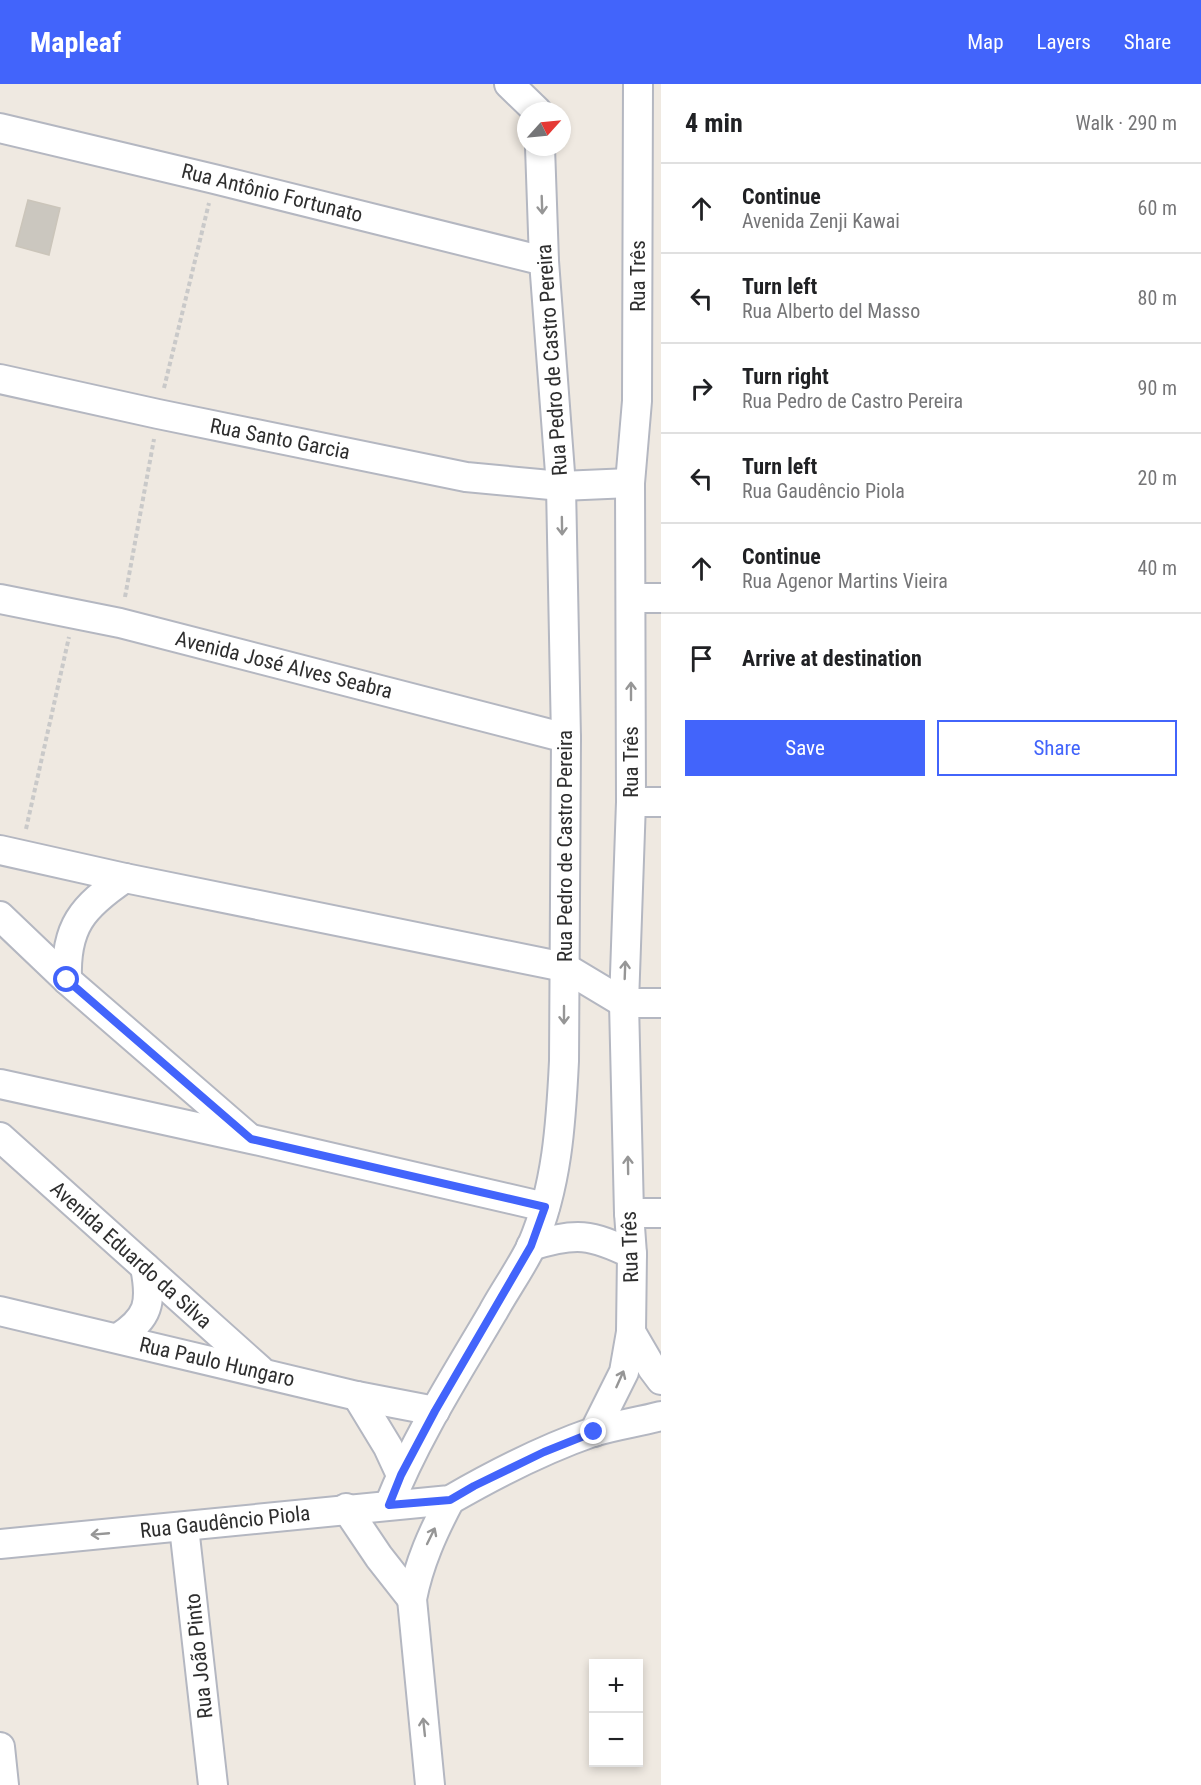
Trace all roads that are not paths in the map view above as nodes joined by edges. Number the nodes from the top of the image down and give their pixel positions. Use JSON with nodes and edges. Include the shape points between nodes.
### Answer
{"nodes":[{"id":1,"x":509,"y":84,"type":"edge"},
{"id":2,"x":538,"y":84,"type":"edge"},
{"id":3,"x":638,"y":84,"type":"edge"},
{"id":4,"x":528,"y":102,"type":"edge"},
{"id":5,"x":538,"y":102,"type":"edge"},
{"id":6,"x":0,"y":128,"type":"edge"},
{"id":7,"x":540,"y":156,"type":"edge"},
{"id":8,"x":650,"y":190,"type":"edge"},
{"id":9,"x":544,"y":261,"type":"junction"},
{"id":10,"x":0,"y":379,"type":"edge"},
{"id":11,"x":649,"y":401,"type":"edge"},
{"id":12,"x":630,"y":483,"type":"junction"},
{"id":13,"x":561,"y":486,"type":"junction"},
{"id":14,"x":631,"y":598,"type":"junction"},
{"id":15,"x":661,"y":598,"type":"edge"},
{"id":16,"x":0,"y":599,"type":"edge"},
{"id":17,"x":566,"y":738,"type":"junction"},
{"id":18,"x":631,"y":802,"type":"junction"},
{"id":19,"x":661,"y":802,"type":"edge"},
{"id":20,"x":10,"y":852,"type":"edge"},
{"id":21,"x":125,"y":878,"type":"junction"},
{"id":22,"x":0,"y":916,"type":"edge"},
{"id":23,"x":564,"y":967,"type":"junction"},
{"id":24,"x":67,"y":980,"type":"junction"},
{"id":25,"x":624,"y":1003,"type":"junction"},
{"id":26,"x":661,"y":1003,"type":"edge"},
{"id":27,"x":0,"y":1084,"type":"edge"},
{"id":28,"x":0,"y":1137,"type":"edge"},
{"id":29,"x":251,"y":1139,"type":"junction"},
{"id":30,"x":545,"y":1207,"type":"junction"},
{"id":31,"x":629,"y":1213,"type":"junction"},
{"id":32,"x":661,"y":1213,"type":"edge"},
{"id":33,"x":531,"y":1246,"type":"junction"},
{"id":34,"x":632,"y":1254,"type":"junction"},
{"id":35,"x":145,"y":1267,"type":"junction"},
{"id":36,"x":0,"y":1311,"type":"edge"},
{"id":37,"x":631,"y":1332,"type":"junction"},
{"id":38,"x":118,"y":1338,"type":"junction"},
{"id":39,"x":262,"y":1372,"type":"junction"},
{"id":40,"x":661,"y":1380,"type":"edge"},
{"id":41,"x":357,"y":1396,"type":"junction"},
{"id":42,"x":435,"y":1411,"type":"junction"},
{"id":43,"x":661,"y":1416,"type":"edge"},
{"id":44,"x":594,"y":1432,"type":"junction"},
{"id":45,"x":401,"y":1475,"type":"junction"},
{"id":46,"x":450,"y":1500,"type":"junction"},
{"id":47,"x":389,"y":1505,"type":"junction"},
{"id":48,"x":346,"y":1508,"type":"junction"},
{"id":49,"x":184,"y":1527,"type":"junction"},
{"id":50,"x":0,"y":1544,"type":"edge"},
{"id":51,"x":412,"y":1599,"type":"junction"},
{"id":52,"x":0,"y":1747,"type":"edge"},
{"id":53,"x":4,"y":1785,"type":"edge"},
{"id":54,"x":213,"y":1785,"type":"edge"},
{"id":55,"x":430,"y":1785,"type":"edge"}],
"edges":[{"from":1,"to":4,"type":"street"},
{"from":2,"to":5,"type":"street"},
{"from":3,"to":8,"type":"street","name":"Rua Três"},
{"from":6,"to":9,"type":"street","name":"Rua Antônio Fortunato"},
{"from":7,"to":9,"type":"street","name":"Rua Pedro de Castro Pereira","one_way":true},
{"from":8,"to":11,"type":"street","name":"Rua Três"},
{"from":9,"to":13,"type":"street","name":"Rua Pedro de Castro Pereira"},
{"from":10,"to":13,"type":"street","name":"Rua Santo Garcia","via":[[466,477]]},
{"from":11,"to":12,"type":"street","name":"Rua Três"},
{"from":12,"to":13,"type":"street","name":"Rua Santo Garcia"},
{"from":12,"to":14,"type":"street","name":"Rua Três"},
{"from":13,"to":17,"type":"street","name":"Rua Pedro de Castro Pereira","one_way":true},
{"from":14,"to":15,"type":"street"},
{"from":18,"to":14,"type":"street","name":"Rua Três","one_way":true},
{"from":16,"to":17,"type":"street","name":"Avenida José Alves Seabra","via":[[132,626]]},
{"from":17,"to":23,"type":"street","name":"Rua Pedro de Castro Pereira"},
{"from":18,"to":19,"type":"street"},
{"from":25,"to":18,"type":"street","name":"Rua Três","one_way":true},
{"from":20,"to":21,"type":"street"},
{"from":21,"to":23,"type":"street"},
{"from":21,"to":24,"type":"street","via":[[85,909],[66,956]]},
{"from":22,"to":24,"type":"street"},
{"from":23,"to":25,"type":"street"},
{"from":23,"to":30,"type":"street","name":"Rua Pedro de Castro Pereira","one_way":true,"via":[[562,1109]]},
{"from":24,"to":29,"type":"street"},
{"from":25,"to":26,"type":"street"},
{"from":31,"to":25,"type":"street","name":"Rua Três","one_way":true},
{"from":27,"to":29,"type":"street"},
{"from":28,"to":35,"type":"street","name":"Avenida Eduardo da Silva"},
{"from":29,"to":30,"type":"street"},
{"from":30,"to":33,"type":"street","name":"Rua Pedro de Castro Pereira"},
{"from":31,"to":32,"type":"street"},
{"from":31,"to":34,"type":"street","name":"Rua Três"},
{"from":33,"to":34,"type":"street","via":[[573,1236],[590,1237]]},
{"from":33,"to":42,"type":"street","name":"Rua Pedro de Castro Pereira"},
{"from":34,"to":37,"type":"street","name":"Rua Três"},
{"from":35,"to":38,"type":"street","via":[[149,1287],[146,1312]]},
{"from":35,"to":39,"type":"street","name":"Avenida Eduardo da Silva"},
{"from":36,"to":38,"type":"street","name":"Rua Paulo Hungaro"},
{"from":37,"to":40,"type":"street"},
{"from":44,"to":37,"type":"street","name":"Rua Três","one_way":true,"via":[[624,1372]]},
{"from":38,"to":39,"type":"street","name":"Rua Paulo Hungaro"},
{"from":39,"to":41,"type":"street","name":"Rua Paulo Hungaro"},
{"from":41,"to":42,"type":"street","name":"Rua Paulo Hungaro"},
{"from":41,"to":45,"type":"street"},
{"from":42,"to":45,"type":"street","name":"Rua Pedro de Castro Pereira"},
{"from":43,"to":44,"type":"street"},
{"from":44,"to":46,"type":"street","via":[[544,1452]]},
{"from":45,"to":47,"type":"street","name":"Rua Pedro de Castro Pereira"},
{"from":46,"to":47,"type":"street","name":"Rua Gaudêncio Piola"},
{"from":51,"to":46,"type":"street","one_way":true,"via":[[426,1547]]},
{"from":47,"to":48,"type":"street","name":"Rua Gaudêncio Piola"},
{"from":48,"to":49,"type":"street","name":"Rua Gaudêncio Piola"},
{"from":48,"to":51,"type":"street"},
{"from":49,"to":50,"type":"street","name":"Rua Gaudêncio Piola","one_way":true},
{"from":49,"to":54,"type":"street","name":"Rua João Pinto"},
{"from":55,"to":51,"type":"street","one_way":true},
{"from":52,"to":53,"type":"street"}]}
